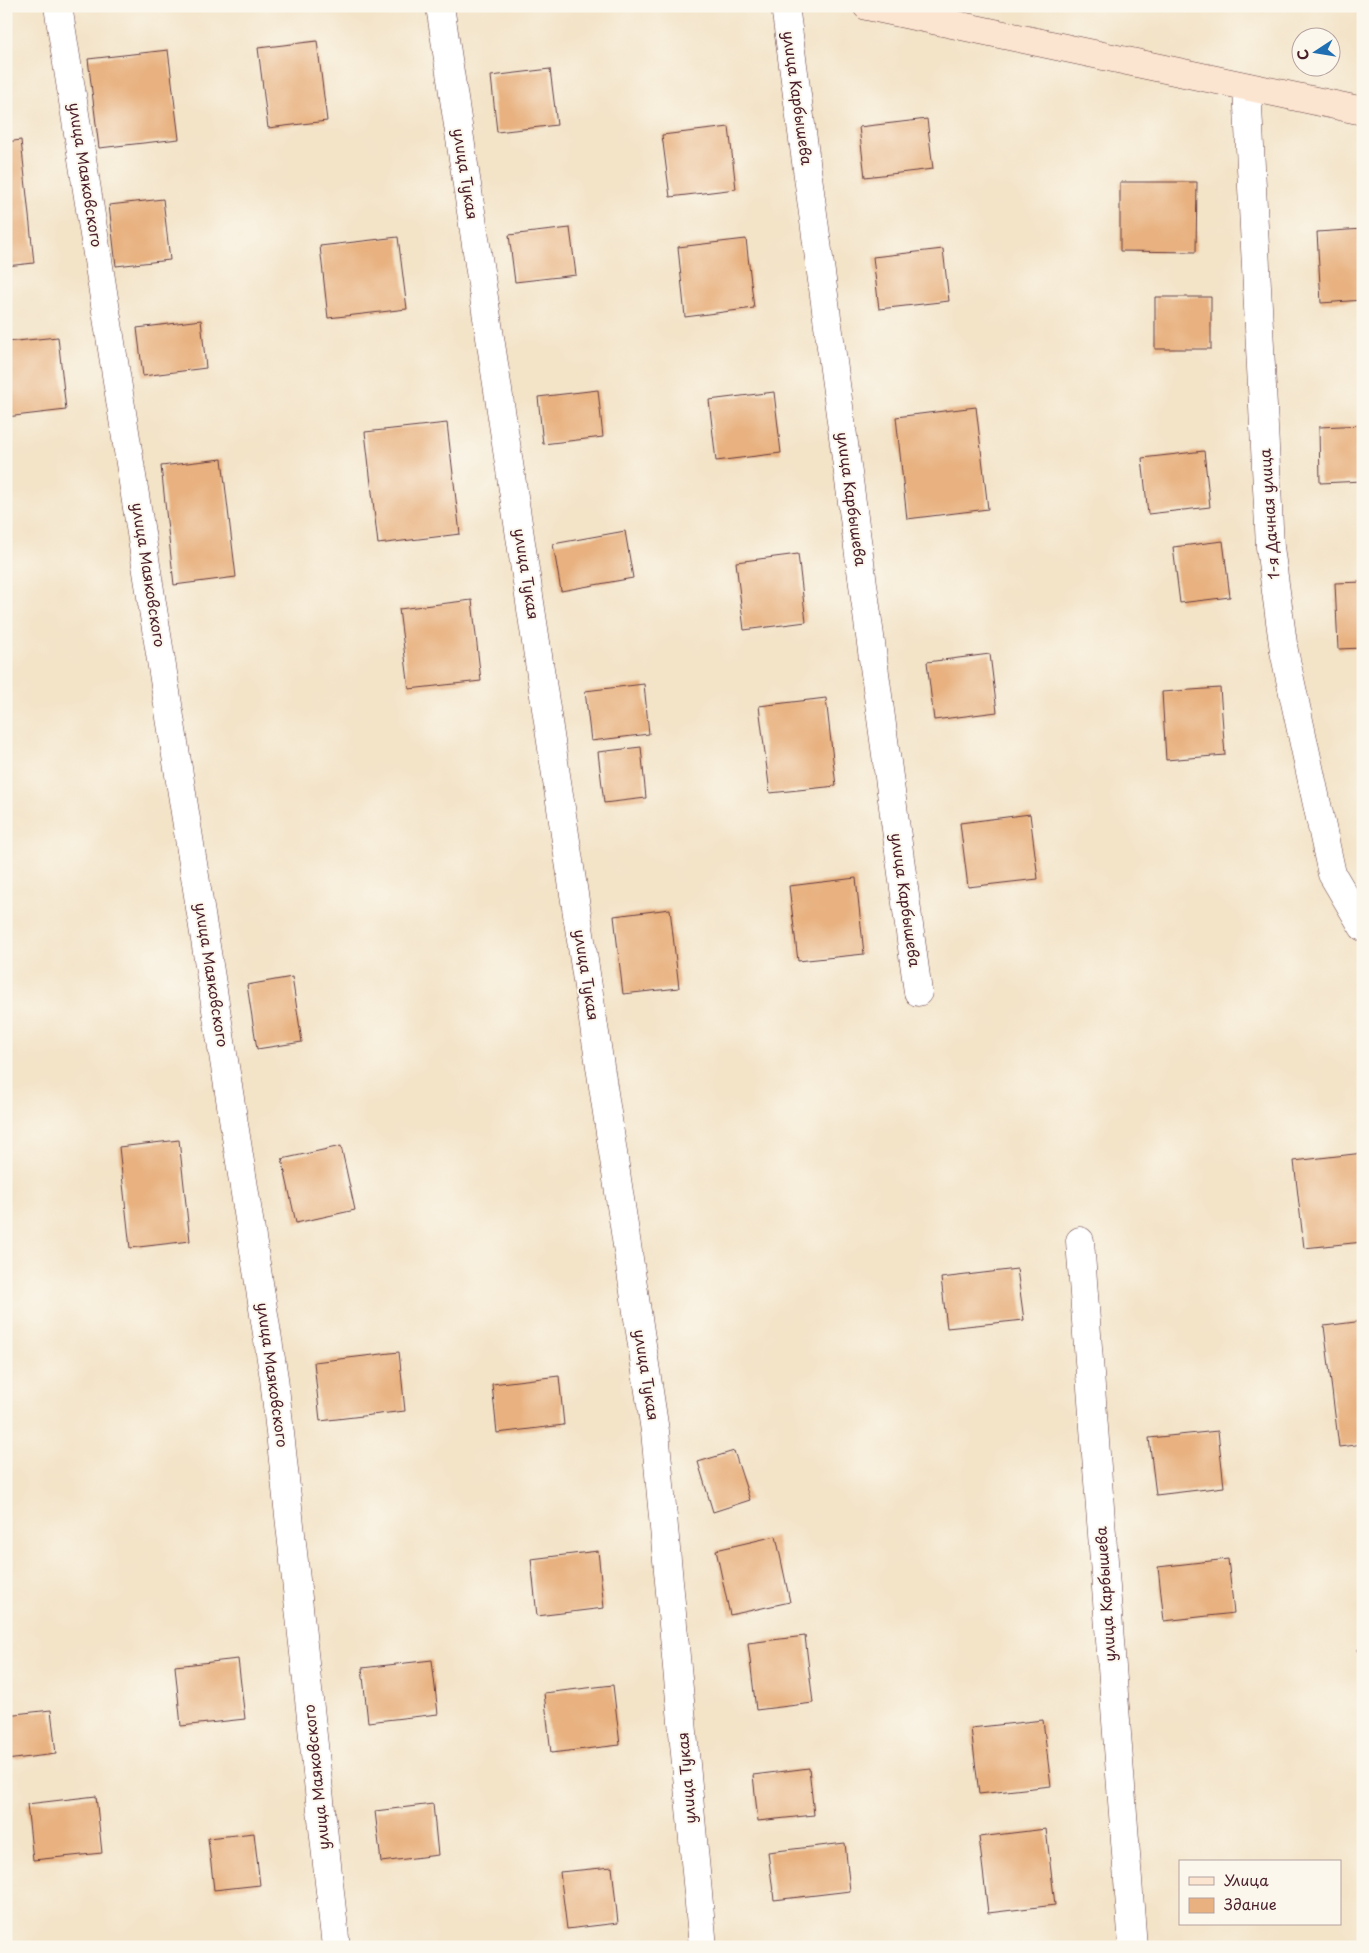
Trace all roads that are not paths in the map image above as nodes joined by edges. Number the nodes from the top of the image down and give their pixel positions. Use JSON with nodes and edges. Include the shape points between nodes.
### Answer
{"nodes":[{"id":1,"x":58,"y":6,"type":"edge"},
{"id":2,"x":440,"y":6,"type":"edge"},
{"id":3,"x":785,"y":6,"type":"edge"},
{"id":4,"x":867,"y":6,"type":"edge"},
{"id":5,"x":1247,"y":87,"type":"junction"},
{"id":6,"x":1363,"y":111,"type":"edge"},
{"id":7,"x":1363,"y":927,"type":"edge"},
{"id":8,"x":918,"y":992,"type":"dead end"},
{"id":9,"x":1080,"y":1241,"type":"dead end"},
{"id":10,"x":336,"y":1947,"type":"edge"},
{"id":11,"x":703,"y":1947,"type":"edge"},
{"id":12,"x":1133,"y":1947,"type":"edge"}],
"edges":[{"from":1,"to":10,"type":"street","name":"улица Маяковского","via":[[274,1378]]},
{"from":2,"to":11,"type":"street","name":"улица Тукая","via":[[655,1431]]},
{"from":3,"to":8,"type":"street","name":"улица Карбышева"},
{"from":4,"to":5,"type":"street"},
{"from":5,"to":6,"type":"street"},
{"from":5,"to":7,"type":"street","name":"1-я Дачная улица","via":[[1270,547],[1278,609],[1296,714],[1332,874]]},
{"from":9,"to":12,"type":"street","name":"улица Карбышева"}]}
